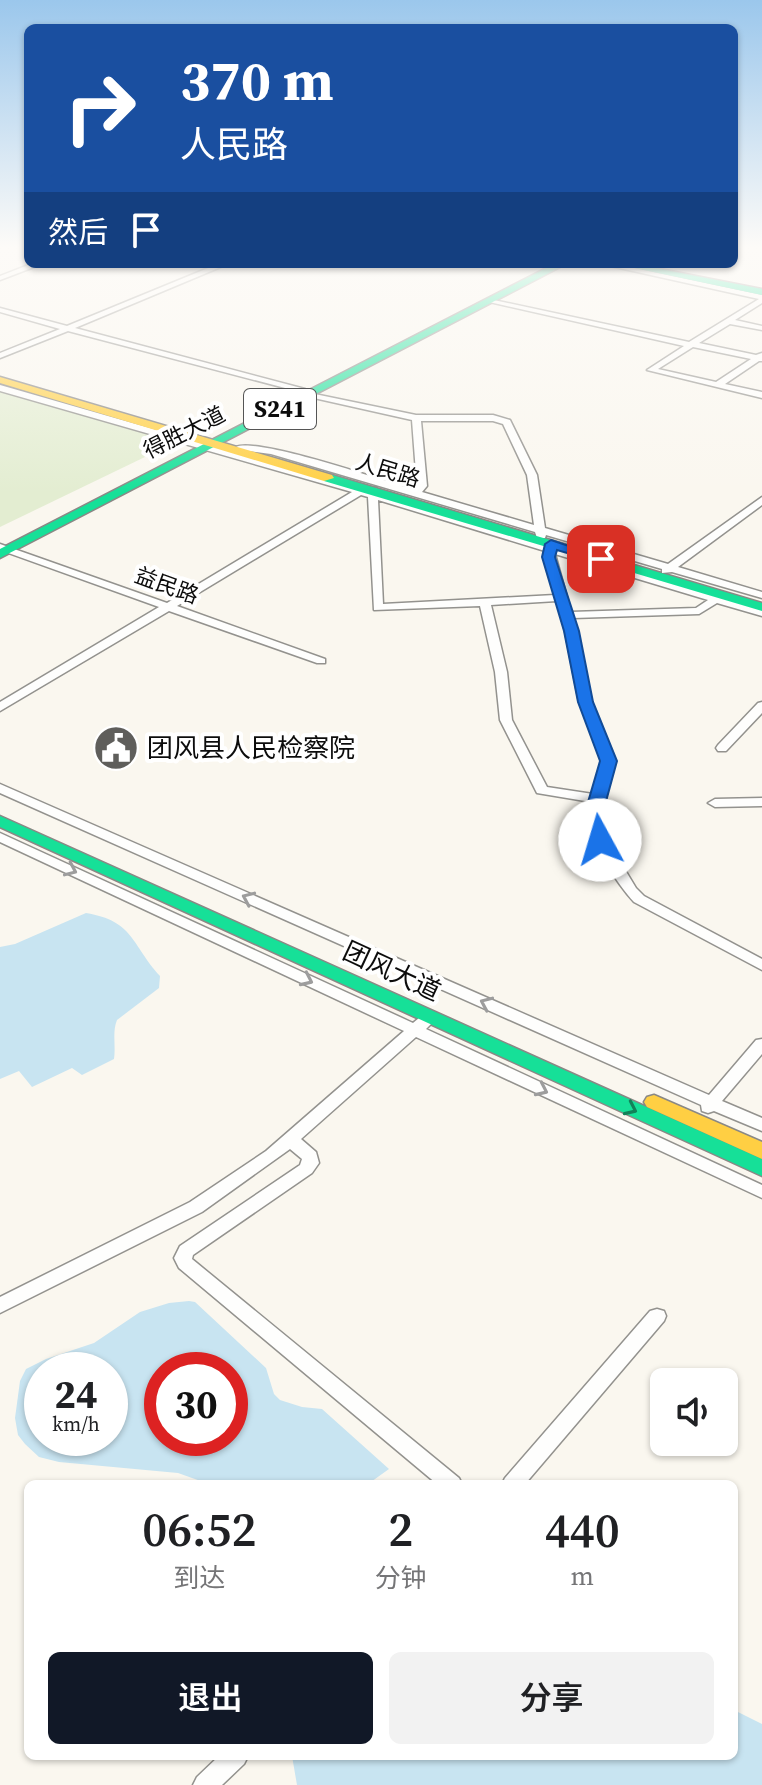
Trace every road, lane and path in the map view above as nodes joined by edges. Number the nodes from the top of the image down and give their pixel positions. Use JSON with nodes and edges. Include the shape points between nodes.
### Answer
{"nodes":[{"id":1,"x":68,"y":328,"type":"edge"},
{"id":2,"x":69,"y":328,"type":"edge"},
{"id":3,"x":429,"y":328,"type":"edge"},
{"id":4,"x":434,"y":328,"type":"edge"},
{"id":5,"x":617,"y":328,"type":"edge"},
{"id":6,"x":717,"y":328,"type":"edge"},
{"id":7,"x":691,"y":344,"type":"junction"},
{"id":8,"x":0,"y":356,"type":"edge"},
{"id":9,"x":761,"y":357,"type":"edge"},
{"id":10,"x":0,"y":378,"type":"edge"},
{"id":11,"x":718,"y":385,"type":"junction"},
{"id":12,"x":0,"y":388,"type":"edge"},
{"id":13,"x":305,"y":393,"type":"junction"},
{"id":14,"x":762,"y":395,"type":"edge"},
{"id":15,"x":416,"y":418,"type":"junction"},
{"id":16,"x":208,"y":443,"type":"junction"},
{"id":17,"x":241,"y":447,"type":"junction"},
{"id":18,"x":368,"y":491,"type":"junction"},
{"id":19,"x":416,"y":494,"type":"junction"},
{"id":20,"x":762,"y":500,"type":"edge"},
{"id":21,"x":546,"y":540,"type":"junction"},
{"id":22,"x":2,"y":549,"type":"edge"},
{"id":23,"x":666,"y":570,"type":"junction"},
{"id":24,"x":762,"y":595,"type":"edge"},
{"id":25,"x":561,"y":598,"type":"junction"},
{"id":26,"x":716,"y":599,"type":"junction"},
{"id":27,"x":485,"y":603,"type":"junction"},
{"id":28,"x":168,"y":607,"type":"junction"},
{"id":29,"x":762,"y":607,"type":"edge"},
{"id":30,"x":567,"y":615,"type":"junction"},
{"id":31,"x":321,"y":661,"type":"dead end"},
{"id":32,"x":762,"y":706,"type":"edge"},
{"id":33,"x":0,"y":707,"type":"edge"},
{"id":34,"x":722,"y":748,"type":"dead end"},
{"id":35,"x":0,"y":788,"type":"edge"},
{"id":36,"x":597,"y":799,"type":"junction"},
{"id":37,"x":762,"y":802,"type":"edge"},
{"id":38,"x":715,"y":803,"type":"dead end"},
{"id":39,"x":0,"y":807,"type":"edge"},
{"id":40,"x":0,"y":821,"type":"edge"},
{"id":41,"x":0,"y":837,"type":"edge"},
{"id":42,"x":762,"y":965,"type":"edge"},
{"id":43,"x":430,"y":1017,"type":"junction"},
{"id":44,"x":415,"y":1030,"type":"junction"},
{"id":45,"x":762,"y":1044,"type":"edge"},
{"id":46,"x":711,"y":1103,"type":"junction"},
{"id":47,"x":696,"y":1121,"type":"junction"},
{"id":48,"x":762,"y":1125,"type":"edge"},
{"id":49,"x":290,"y":1139,"type":"junction"},
{"id":50,"x":762,"y":1151,"type":"edge"},
{"id":51,"x":762,"y":1168,"type":"edge"},
{"id":52,"x":762,"y":1192,"type":"edge"},
{"id":53,"x":0,"y":1306,"type":"edge"},
{"id":54,"x":657,"y":1316,"type":"dead end"},
{"id":55,"x":447,"y":1480,"type":"edge"},
{"id":56,"x":515,"y":1480,"type":"edge"},
{"id":57,"x":232,"y":1760,"type":"edge"},
{"id":58,"x":205,"y":1785,"type":"edge"}],
"edges":[{"from":1,"to":8,"type":"street"},
{"from":2,"to":13,"type":"street"},
{"from":3,"to":13,"type":"main road","name":"得胜大道","number":"S241"},
{"from":4,"to":13,"type":"main road","name":"得胜大道","number":"S241"},
{"from":5,"to":7,"type":"street"},
{"from":6,"to":7,"type":"street"},
{"from":7,"to":9,"type":"street"},
{"from":7,"to":11,"type":"street","via":[[651,370]]},
{"from":9,"to":11,"type":"street"},
{"from":10,"to":16,"type":"main road","name":"人民路"},
{"from":11,"to":14,"type":"street"},
{"from":12,"to":16,"type":"street"},
{"from":13,"to":15,"type":"street"},
{"from":13,"to":16,"type":"main road","name":"得胜大道","number":"S241"},
{"from":15,"to":19,"type":"street","via":[[422,486]]},
{"from":15,"to":21,"type":"street","via":[[507,422],[532,475]]},
{"from":16,"to":17,"type":"main road","name":"人民路"},
{"from":16,"to":18,"type":"main road","name":"人民路"},
{"from":16,"to":22,"type":"main road","name":"得胜大道","number":"S241"},
{"from":17,"to":19,"type":"street","via":[[272,451]]},
{"from":17,"to":21,"type":"main road","name":"人民路"},
{"from":18,"to":21,"type":"main road","name":"人民路"},
{"from":18,"to":27,"type":"street","via":[[378,608]]},
{"from":18,"to":28,"type":"street"},
{"from":19,"to":21,"type":"street"},
{"from":20,"to":23,"type":"street"},
{"from":21,"to":23,"type":"main road","name":"人民路"},
{"from":21,"to":25,"type":"street"},
{"from":21,"to":26,"type":"street"},
{"from":21,"to":29,"type":"main road","name":"人民路"},
{"from":22,"to":28,"type":"street","name":"益民路"},
{"from":23,"to":24,"type":"street"},
{"from":23,"to":29,"type":"main road","name":"人民路"},
{"from":25,"to":27,"type":"street"},
{"from":25,"to":30,"type":"street"},
{"from":26,"to":29,"type":"street"},
{"from":26,"to":30,"type":"street","via":[[699,611]]},
{"from":27,"to":36,"type":"street","via":[[506,720],[542,790]]},
{"from":28,"to":31,"type":"street","name":"益民路"},
{"from":28,"to":33,"type":"street"},
{"from":30,"to":36,"type":"street","via":[[585,702],[609,761]]},
{"from":32,"to":34,"type":"street"},
{"from":46,"to":35,"type":"street","one_way":true},
{"from":36,"to":42,"type":"street","via":[[593,816],[600,840],[630,890]]},
{"from":37,"to":38,"type":"street"},
{"from":39,"to":47,"type":"main road","name":"团风大道"},
{"from":40,"to":43,"type":"main road","name":"团风大道"},
{"from":41,"to":44,"type":"street","one_way":true},
{"from":43,"to":44,"type":"street"},
{"from":43,"to":51,"type":"main road","name":"团风大道","one_way":true},
{"from":44,"to":49,"type":"street"},
{"from":44,"to":52,"type":"street","one_way":true},
{"from":45,"to":46,"type":"street"},
{"from":46,"to":47,"type":"street"},
{"from":46,"to":48,"type":"street"},
{"from":47,"to":50,"type":"main road","name":"团风大道"},
{"from":49,"to":53,"type":"street","via":[[196,1207]]},
{"from":49,"to":55,"type":"street","via":[[310,1156],[306,1169],[186,1251],[185,1263]]},
{"from":54,"to":56,"type":"street"},
{"from":57,"to":58,"type":"street"}]}
